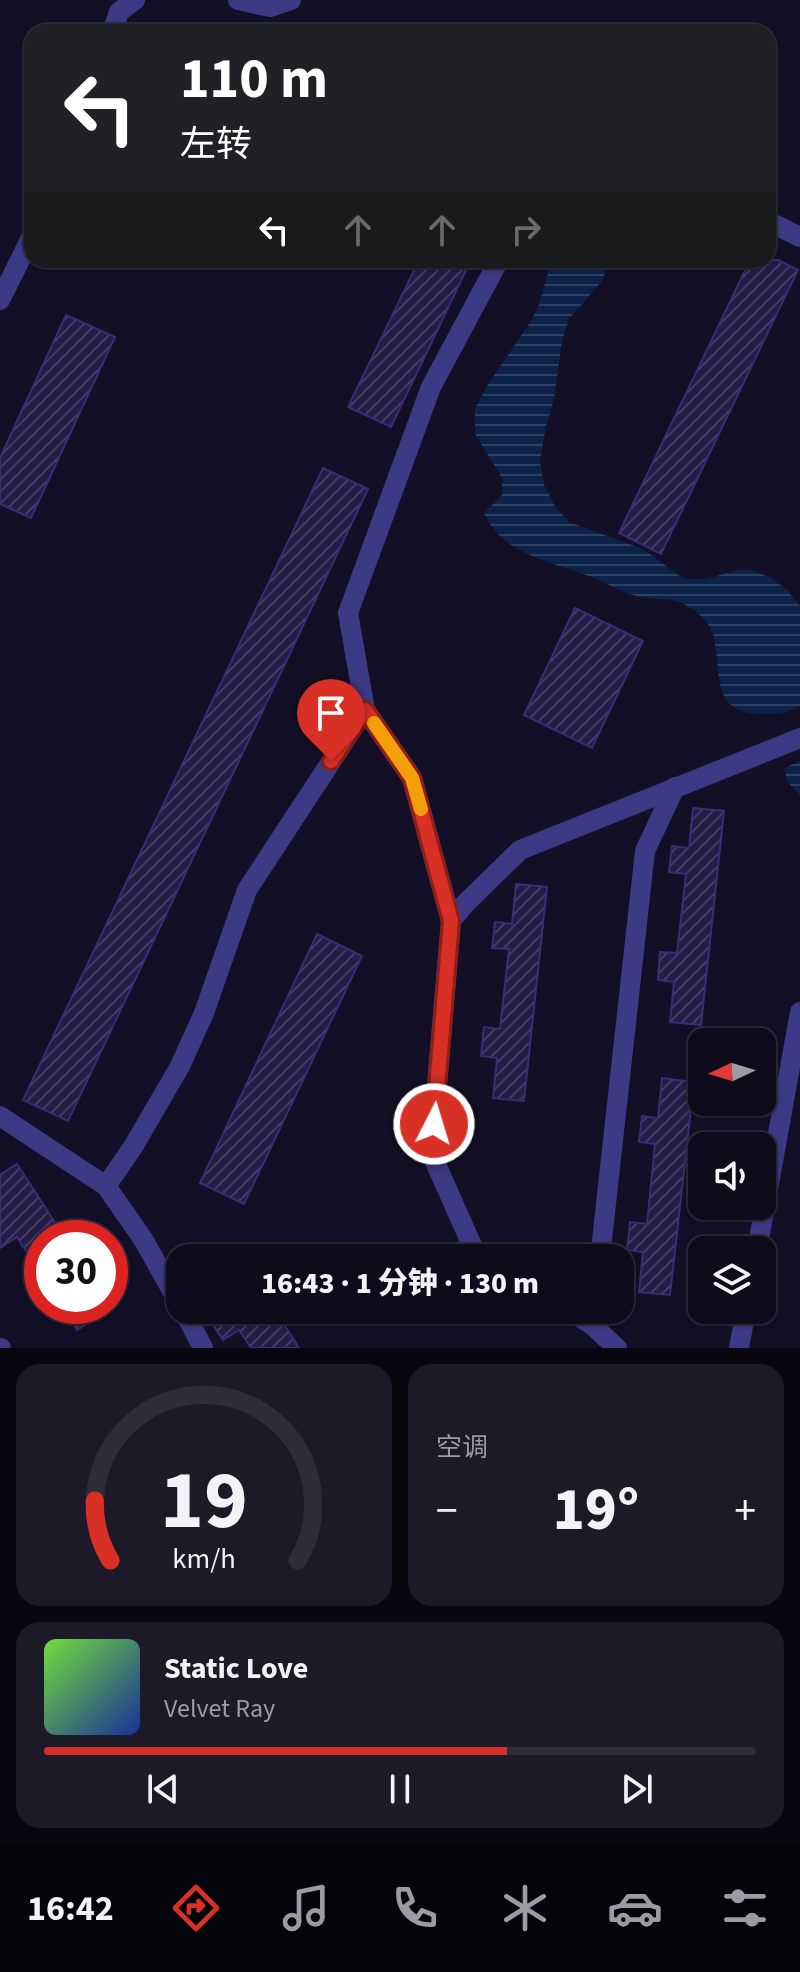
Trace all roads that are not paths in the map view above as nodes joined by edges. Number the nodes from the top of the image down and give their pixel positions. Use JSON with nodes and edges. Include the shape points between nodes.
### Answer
{"nodes":[{"id":1,"x":135,"y":0,"type":"edge"},
{"id":2,"x":238,"y":0,"type":"edge"},
{"id":3,"x":291,"y":0,"type":"edge"},
{"id":4,"x":115,"y":24,"type":"edge"},
{"id":5,"x":776,"y":225,"type":"edge"},
{"id":6,"x":800,"y":237,"type":"edge"},
{"id":7,"x":24,"y":252,"type":"edge"},
{"id":8,"x":495,"y":268,"type":"edge"},
{"id":9,"x":0,"y":300,"type":"edge"},
{"id":10,"x":365,"y":710,"type":"junction"},
{"id":11,"x":800,"y":738,"type":"edge"},
{"id":12,"x":675,"y":787,"type":"junction"},
{"id":13,"x":451,"y":921,"type":"junction"},
{"id":14,"x":800,"y":1012,"type":"edge"},
{"id":15,"x":0,"y":1116,"type":"edge"},
{"id":16,"x":106,"y":1186,"type":"junction"},
{"id":17,"x":760,"y":1236,"type":"edge"},
{"id":18,"x":471,"y":1244,"type":"edge"},
{"id":19,"x":602,"y":1244,"type":"edge"},
{"id":20,"x":166,"y":1281,"type":"edge"},
{"id":21,"x":190,"y":1324,"type":"edge"},
{"id":22,"x":598,"y":1324,"type":"edge"},
{"id":23,"x":743,"y":1324,"type":"edge"},
{"id":24,"x":203,"y":1348,"type":"edge"},
{"id":25,"x":617,"y":1348,"type":"edge"},
{"id":26,"x":739,"y":1348,"type":"edge"}],
"edges":[{"from":1,"to":4,"type":"street","via":[[119,12]]},
{"from":2,"to":3,"type":"street","via":[[270,7]]},
{"from":5,"to":6,"type":"street"},
{"from":7,"to":9,"type":"street"},
{"from":8,"to":10,"type":"street","via":[[431,387],[348,613]]},
{"from":10,"to":13,"type":"street","via":[[412,778]]},
{"from":10,"to":16,"type":"street","via":[[247,890],[180,1066]]},
{"from":11,"to":12,"type":"street"},
{"from":12,"to":13,"type":"street","via":[[520,850]]},
{"from":12,"to":19,"type":"street","via":[[645,851]]},
{"from":13,"to":18,"type":"street","via":[[431,1153]]},
{"from":14,"to":17,"type":"street"},
{"from":15,"to":16,"type":"street"},
{"from":16,"to":20,"type":"street"},
{"from":21,"to":24,"type":"street"},
{"from":22,"to":25,"type":"street"},
{"from":23,"to":26,"type":"street"}]}
